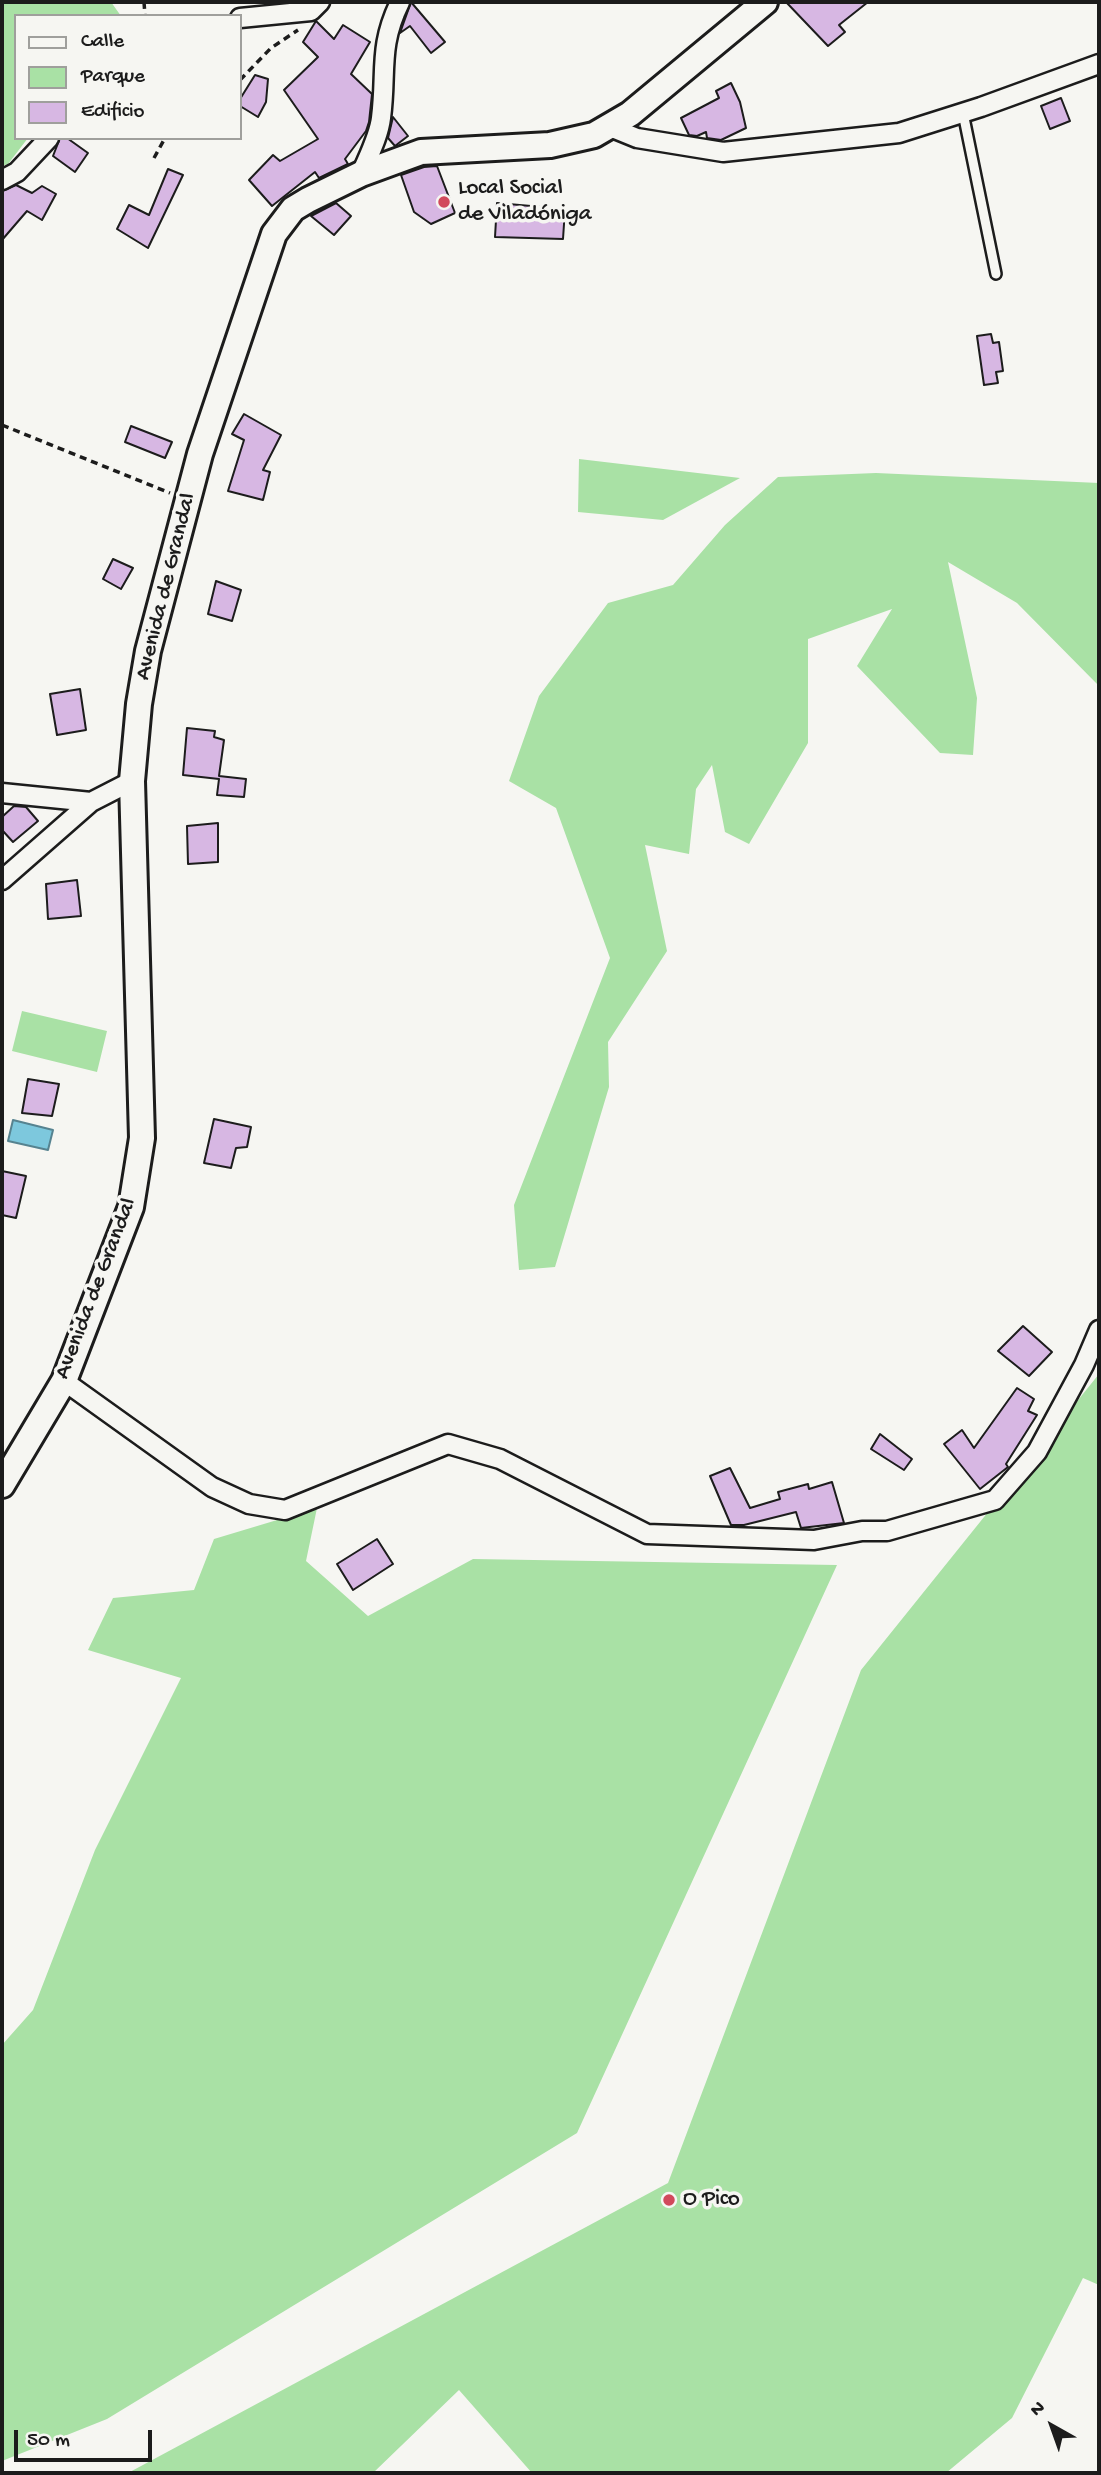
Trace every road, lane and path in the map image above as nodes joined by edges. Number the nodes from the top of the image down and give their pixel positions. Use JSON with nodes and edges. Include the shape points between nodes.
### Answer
{"nodes":[{"id":1,"x":400,"y":2,"type":"edge"},
{"id":2,"x":315,"y":6,"type":"edge"},
{"id":3,"x":752,"y":6,"type":"edge"},
{"id":4,"x":242,"y":18,"type":"edge"},
{"id":5,"x":1099,"y":64,"type":"edge"},
{"id":6,"x":242,"y":78,"type":"edge"},
{"id":7,"x":963,"y":113,"type":"junction"},
{"id":8,"x":610,"y":127,"type":"junction"},
{"id":9,"x":47,"y":140,"type":"edge"},
{"id":10,"x":164,"y":140,"type":"edge"},
{"id":11,"x":154,"y":158,"type":"dead end"},
{"id":12,"x":361,"y":174,"type":"junction"},
{"id":13,"x":2,"y":180,"type":"edge"},
{"id":14,"x":996,"y":274,"type":"dead end"},
{"id":15,"x":2,"y":425,"type":"edge"},
{"id":16,"x":188,"y":501,"type":"junction"},
{"id":17,"x":132,"y":781,"type":"junction"},
{"id":18,"x":2,"y":793,"type":"edge"},
{"id":19,"x":91,"y":802,"type":"junction"},
{"id":20,"x":2,"y":880,"type":"edge"},
{"id":21,"x":1099,"y":1330,"type":"edge"},
{"id":22,"x":64,"y":1381,"type":"junction"},
{"id":23,"x":2,"y":1485,"type":"edge"}],
"edges":[{"from":1,"to":12,"type":"street","via":[[387,29],[381,120]]},
{"from":2,"to":4,"type":"street"},
{"from":2,"to":6,"type":"path","via":[[299,30],[271,48]]},
{"from":3,"to":8,"type":"street","name":"Avenida de Grandal"},
{"from":5,"to":7,"type":"street"},
{"from":7,"to":8,"type":"street","via":[[899,133],[723,152],[637,138]]},
{"from":7,"to":14,"type":"lane"},
{"from":8,"to":12,"type":"street","name":"Avenida de Grandal","via":[[550,145],[421,152]]},
{"from":9,"to":13,"type":"street","via":[[17,172]]},
{"from":10,"to":11,"type":"path"},
{"from":12,"to":16,"type":"street","name":"Avenida de Grandal","via":[[293,209],[274,234]]},
{"from":15,"to":16,"type":"path"},
{"from":16,"to":17,"type":"street","name":"Avenida de Grandal","via":[[148,651]]},
{"from":17,"to":19,"type":"street"},
{"from":17,"to":22,"type":"street","name":"Avenida de Grandal","via":[[142,1126],[139,1160],[131,1207]]},
{"from":18,"to":19,"type":"street"},
{"from":19,"to":20,"type":"street"},
{"from":21,"to":22,"type":"street","via":[[1037,1452],[995,1500],[887,1531],[814,1540],[647,1534],[499,1459],[448,1444],[285,1510],[249,1504],[212,1487]]},
{"from":22,"to":23,"type":"street","name":"Avenida de Grandal"}]}
